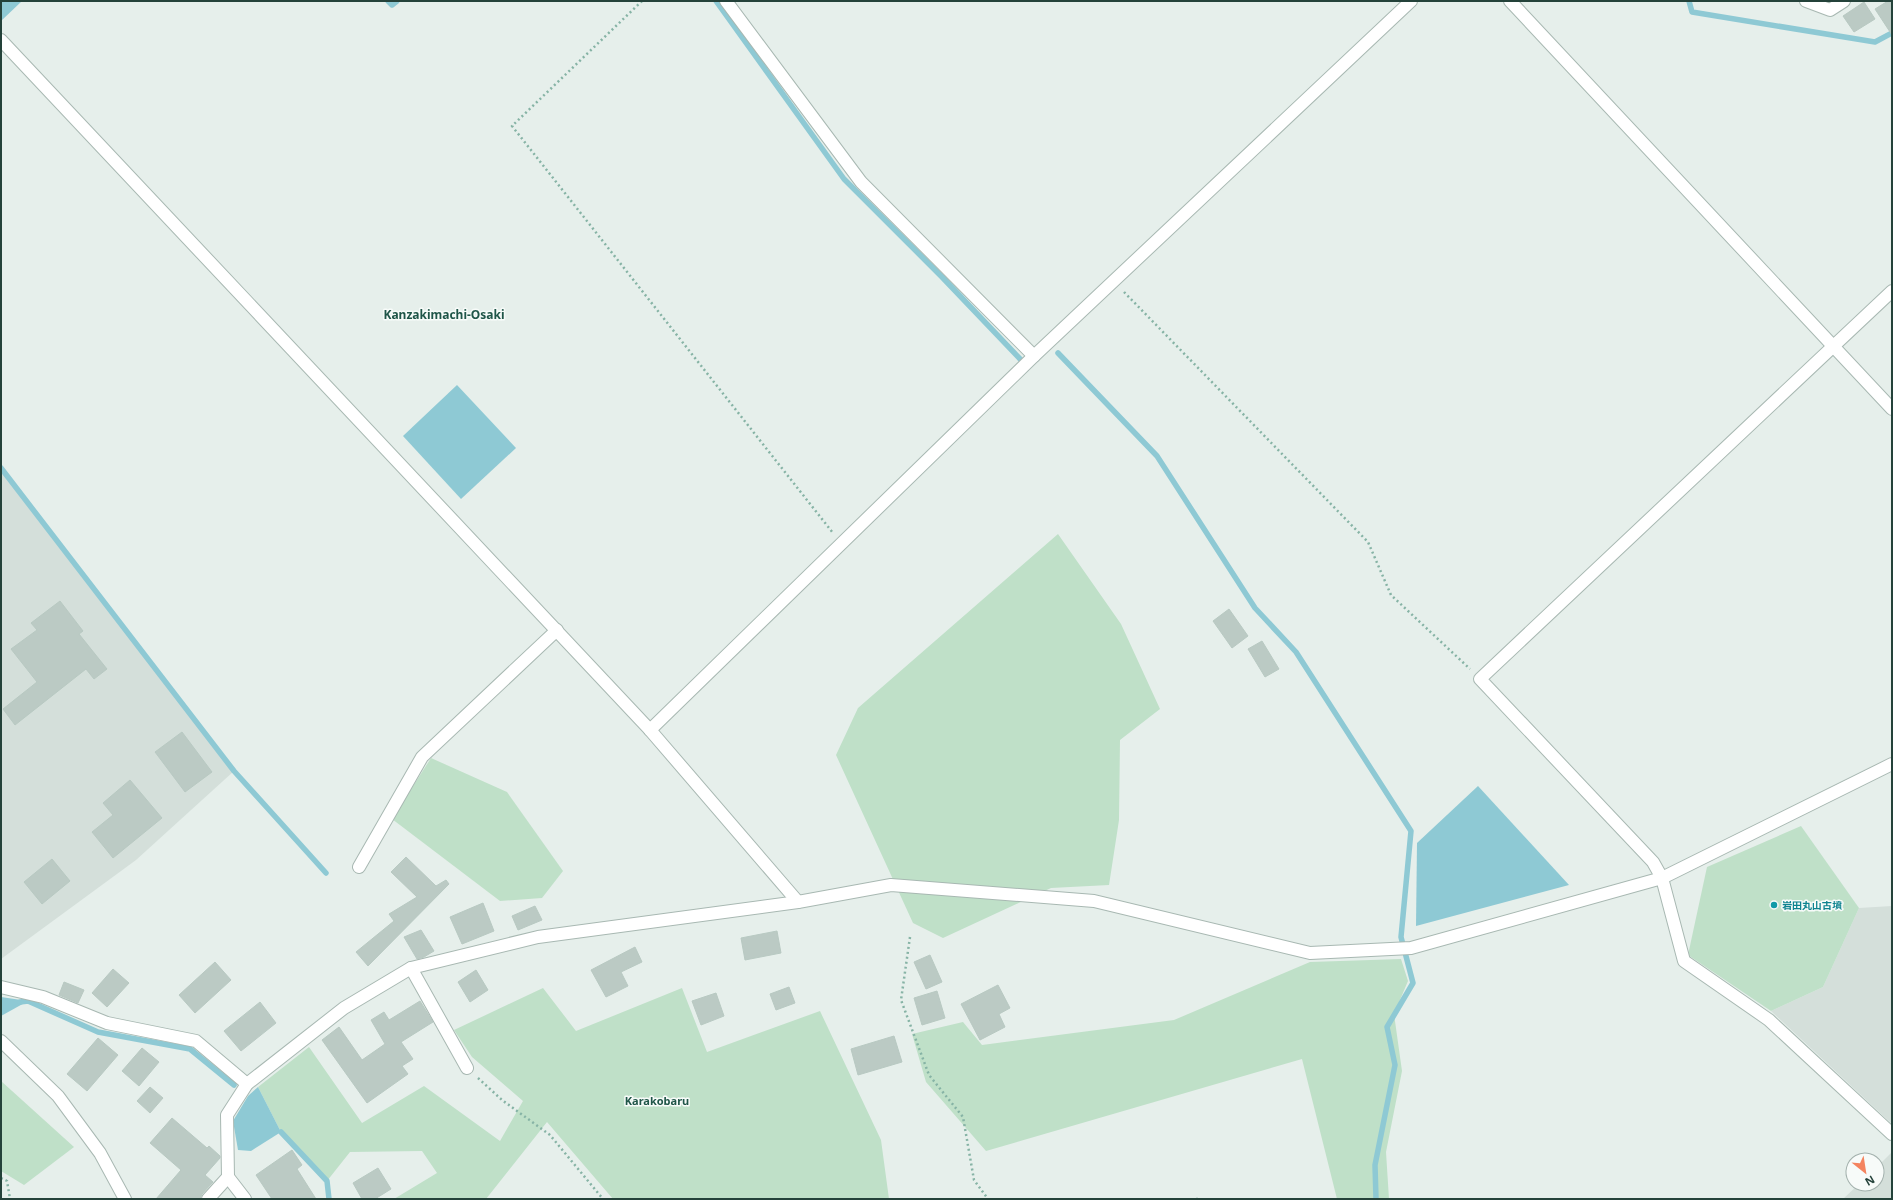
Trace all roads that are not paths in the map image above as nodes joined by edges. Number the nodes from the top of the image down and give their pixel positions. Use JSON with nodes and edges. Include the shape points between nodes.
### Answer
{"nodes":[{"id":1,"x":726,"y":1,"type":"edge"},
{"id":2,"x":1410,"y":1,"type":"edge"},
{"id":3,"x":1510,"y":1,"type":"edge"},
{"id":4,"x":1806,"y":1,"type":"edge"},
{"id":5,"x":1844,"y":1,"type":"edge"},
{"id":6,"x":1,"y":40,"type":"edge"},
{"id":7,"x":1892,"y":291,"type":"edge"},
{"id":8,"x":1834,"y":345,"type":"junction"},
{"id":9,"x":1034,"y":356,"type":"junction"},
{"id":10,"x":1892,"y":409,"type":"edge"},
{"id":11,"x":557,"y":630,"type":"junction"},
{"id":12,"x":650,"y":730,"type":"junction"},
{"id":13,"x":1892,"y":764,"type":"edge"},
{"id":14,"x":359,"y":866,"type":"dead end"},
{"id":15,"x":1662,"y":878,"type":"junction"},
{"id":16,"x":798,"y":902,"type":"junction"},
{"id":17,"x":411,"y":968,"type":"junction"},
{"id":18,"x":1,"y":987,"type":"edge"},
{"id":19,"x":1,"y":1041,"type":"edge"},
{"id":20,"x":467,"y":1068,"type":"road end"},
{"id":21,"x":247,"y":1084,"type":"junction"},
{"id":22,"x":1892,"y":1134,"type":"edge"},
{"id":23,"x":228,"y":1177,"type":"junction"},
{"id":24,"x":125,"y":1199,"type":"edge"},
{"id":25,"x":208,"y":1199,"type":"edge"},
{"id":26,"x":245,"y":1199,"type":"edge"}],
"edges":[{"from":1,"to":9,"type":"street","via":[[861,182]]},
{"from":2,"to":9,"type":"street"},
{"from":3,"to":8,"type":"street"},
{"from":4,"to":5,"type":"street","via":[[1830,10]]},
{"from":6,"to":11,"type":"street"},
{"from":7,"to":8,"type":"street"},
{"from":8,"to":10,"type":"street"},
{"from":8,"to":15,"type":"street","via":[[1480,679],[1653,862]]},
{"from":9,"to":12,"type":"street"},
{"from":11,"to":12,"type":"street"},
{"from":11,"to":14,"type":"street","via":[[422,757]]},
{"from":12,"to":16,"type":"street"},
{"from":13,"to":15,"type":"street"},
{"from":15,"to":16,"type":"street","via":[[1411,948],[1310,953],[1094,900],[891,885]]},
{"from":15,"to":22,"type":"street","via":[[1684,961],[1768,1020]]},
{"from":16,"to":17,"type":"street","via":[[538,937]]},
{"from":17,"to":20,"type":"street"},
{"from":17,"to":21,"type":"street","via":[[344,1008]]},
{"from":18,"to":21,"type":"street","via":[[43,997],[107,1023],[196,1041]]},
{"from":19,"to":24,"type":"street","via":[[58,1096],[100,1153]]},
{"from":21,"to":23,"type":"street","via":[[227,1115]]},
{"from":23,"to":25,"type":"street"},
{"from":23,"to":26,"type":"street"}]}
